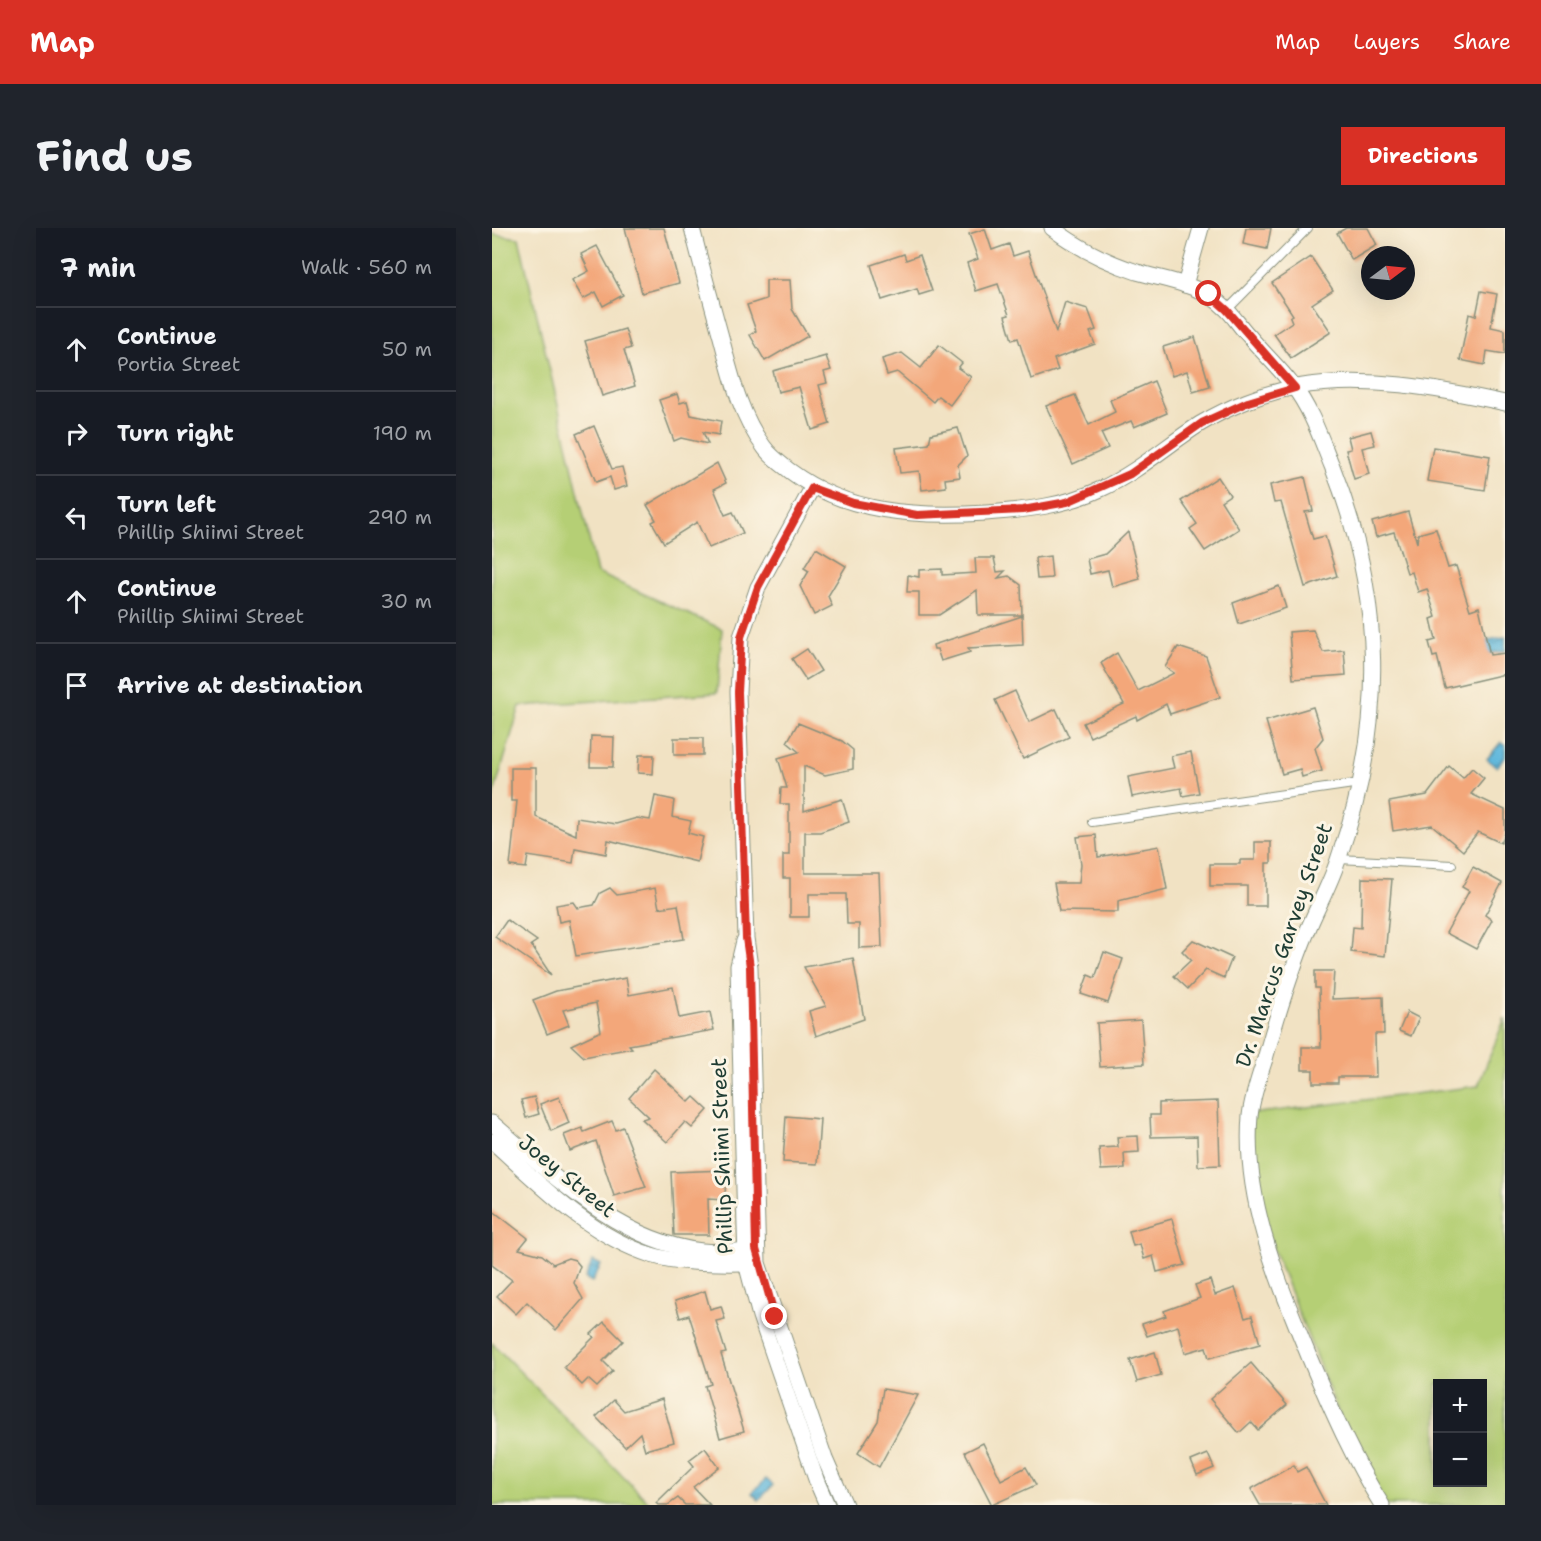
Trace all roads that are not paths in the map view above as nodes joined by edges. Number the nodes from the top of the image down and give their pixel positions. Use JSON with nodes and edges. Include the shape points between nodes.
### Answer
{"nodes":[{"id":1,"x":692,"y":228,"type":"edge"},
{"id":2,"x":1052,"y":228,"type":"edge"},
{"id":3,"x":1201,"y":228,"type":"edge"},
{"id":4,"x":1308,"y":228,"type":"edge"},
{"id":5,"x":1185,"y":285,"type":"junction"},
{"id":6,"x":1227,"y":310,"type":"junction"},
{"id":7,"x":1295,"y":388,"type":"junction"},
{"id":8,"x":1505,"y":404,"type":"edge"},
{"id":9,"x":812,"y":488,"type":"junction"},
{"id":10,"x":1362,"y":783,"type":"junction"},
{"id":11,"x":1092,"y":822,"type":"dead end"},
{"id":12,"x":1339,"y":859,"type":"junction"},
{"id":13,"x":1452,"y":865,"type":"dead end"},
{"id":14,"x":492,"y":1123,"type":"edge"},
{"id":15,"x":492,"y":1141,"type":"edge"},
{"id":16,"x":751,"y":1256,"type":"junction"},
{"id":17,"x":827,"y":1505,"type":"edge"},
{"id":18,"x":845,"y":1505,"type":"edge"},
{"id":19,"x":1383,"y":1505,"type":"edge"}],
"edges":[{"from":1,"to":9,"type":"street","via":[[735,390],[748,422],[764,448]]},
{"from":2,"to":5,"type":"street","name":"Dr. Marcus Garvey Street","via":[[1088,253]]},
{"from":3,"to":5,"type":"street"},
{"from":4,"to":6,"type":"lane"},
{"from":5,"to":6,"type":"street","name":"Dr. Marcus Garvey Street","via":[[1209,294]]},
{"from":6,"to":7,"type":"street","name":"Dr. Marcus Garvey Street"},
{"from":7,"to":8,"type":"street","via":[[1353,381],[1451,392]]},
{"from":7,"to":9,"type":"street","via":[[1248,402],[1202,423],[1130,474],[1067,502],[1023,510],[917,515],[853,503]]},
{"from":7,"to":10,"type":"street","name":"Dr. Marcus Garvey Street","via":[[1318,432],[1346,502],[1368,588],[1372,715]]},
{"from":9,"to":16,"type":"street","name":"Phillip Shiimi Street","via":[[758,587],[741,637],[738,692],[746,938],[738,966]]},
{"from":10,"to":11,"type":"lane"},
{"from":10,"to":12,"type":"street","name":"Dr. Marcus Garvey Street"},
{"from":12,"to":13,"type":"lane"},
{"from":12,"to":19,"type":"street","name":"Dr. Marcus Garvey Street","via":[[1306,933],[1276,1019],[1251,1114],[1250,1159],[1258,1210],[1282,1287],[1338,1424],[1364,1477]]},
{"from":14,"to":16,"type":"street","name":"Joey Street","via":[[571,1190],[623,1225],[658,1240],[702,1251]]},
{"from":15,"to":16,"type":"street","name":"Joey Street","via":[[549,1192],[616,1241],[663,1257]]},
{"from":16,"to":17,"type":"street","name":"Phillip Shiimi Street","via":[[760,1316]]},
{"from":16,"to":18,"type":"street","name":"Phillip Shiimi Street"}]}
